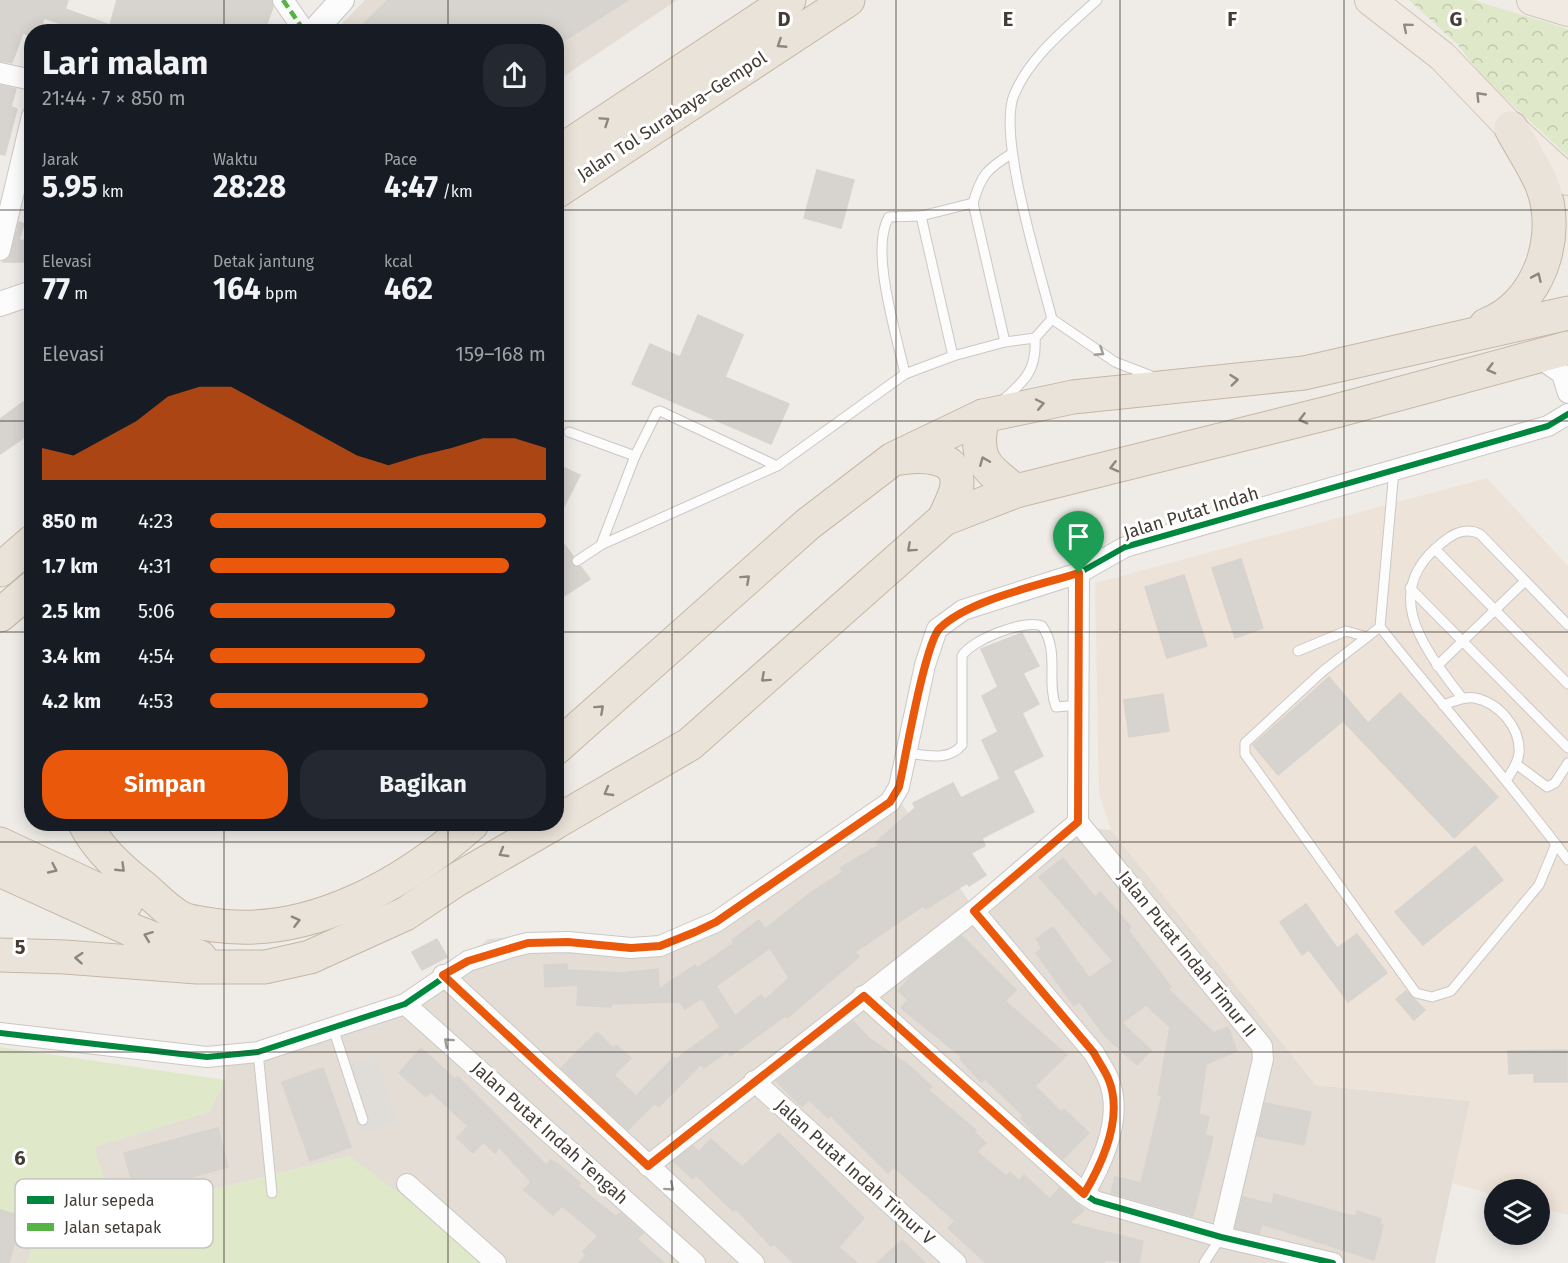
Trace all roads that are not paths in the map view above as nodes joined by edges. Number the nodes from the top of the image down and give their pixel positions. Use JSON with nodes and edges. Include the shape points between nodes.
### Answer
{"nodes":[{"id":1,"x":284,"y":0,"type":"edge"},
{"id":2,"x":342,"y":0,"type":"edge"},
{"id":3,"x":789,"y":0,"type":"edge"},
{"id":4,"x":848,"y":0,"type":"edge"},
{"id":5,"x":1098,"y":0,"type":"edge"},
{"id":6,"x":1370,"y":0,"type":"edge"},
{"id":7,"x":1532,"y":0,"type":"edge"},
{"id":8,"x":1568,"y":11,"type":"edge"},
{"id":9,"x":300,"y":24,"type":"edge"},
{"id":10,"x":320,"y":24,"type":"edge"},
{"id":11,"x":0,"y":73,"type":"edge"},
{"id":12,"x":24,"y":78,"type":"edge"},
{"id":13,"x":1511,"y":128,"type":"junction"},
{"id":14,"x":564,"y":149,"type":"edge"},
{"id":15,"x":24,"y":150,"type":"edge"},
{"id":16,"x":1011,"y":154,"type":"junction"},
{"id":17,"x":1568,"y":180,"type":"edge"},
{"id":18,"x":564,"y":187,"type":"edge"},
{"id":19,"x":973,"y":203,"type":"junction"},
{"id":20,"x":921,"y":216,"type":"junction"},
{"id":21,"x":0,"y":250,"type":"edge"},
{"id":22,"x":24,"y":296,"type":"edge"},
{"id":23,"x":0,"y":304,"type":"edge"},
{"id":24,"x":1568,"y":312,"type":"edge"},
{"id":25,"x":1052,"y":319,"type":"junction"},
{"id":26,"x":1035,"y":338,"type":"junction"},
{"id":27,"x":1005,"y":342,"type":"junction"},
{"id":28,"x":1440,"y":342,"type":"junction"},
{"id":29,"x":1553,"y":352,"type":"edge"},
{"id":30,"x":953,"y":356,"type":"junction"},
{"id":31,"x":905,"y":374,"type":"junction"},
{"id":32,"x":1175,"y":386,"type":"junction"},
{"id":33,"x":1568,"y":393,"type":"edge"},
{"id":34,"x":1568,"y":411,"type":"edge"},
{"id":35,"x":984,"y":416,"type":"junction"},
{"id":36,"x":569,"y":432,"type":"dead end"},
{"id":37,"x":635,"y":456,"type":"junction"},
{"id":38,"x":893,"y":459,"type":"junction"},
{"id":39,"x":777,"y":466,"type":"junction"},
{"id":40,"x":1394,"y":470,"type":"junction"},
{"id":41,"x":1016,"y":491,"type":"junction"},
{"id":42,"x":944,"y":519,"type":"junction"},
{"id":43,"x":601,"y":545,"type":"junction"},
{"id":44,"x":24,"y":549,"type":"edge"},
{"id":45,"x":1435,"y":549,"type":"junction"},
{"id":46,"x":577,"y":561,"type":"dead end"},
{"id":47,"x":0,"y":570,"type":"edge"},
{"id":48,"x":1079,"y":573,"type":"junction"},
{"id":49,"x":1526,"y":581,"type":"junction"},
{"id":50,"x":1410,"y":588,"type":"junction"},
{"id":51,"x":24,"y":595,"type":"edge"},
{"id":52,"x":1496,"y":610,"type":"junction"},
{"id":53,"x":0,"y":615,"type":"edge"},
{"id":54,"x":1568,"y":625,"type":"edge"},
{"id":55,"x":1380,"y":627,"type":"junction"},
{"id":56,"x":1366,"y":637,"type":"junction"},
{"id":57,"x":1464,"y":641,"type":"junction"},
{"id":58,"x":1298,"y":651,"type":"dead end"},
{"id":59,"x":1437,"y":666,"type":"junction"},
{"id":60,"x":1568,"y":684,"type":"edge"},
{"id":61,"x":1461,"y":698,"type":"junction"},
{"id":62,"x":1079,"y":705,"type":"junction"},
{"id":63,"x":1443,"y":705,"type":"junction"},
{"id":64,"x":564,"y":741,"type":"edge"},
{"id":65,"x":1568,"y":747,"type":"edge"},
{"id":66,"x":906,"y":753,"type":"junction"},
{"id":67,"x":1568,"y":763,"type":"edge"},
{"id":68,"x":1516,"y":764,"type":"junction"},
{"id":69,"x":1507,"y":779,"type":"junction"},
{"id":70,"x":564,"y":818,"type":"edge"},
{"id":71,"x":1078,"y":822,"type":"junction"},
{"id":72,"x":88,"y":831,"type":"edge"},
{"id":73,"x":459,"y":831,"type":"edge"},
{"id":74,"x":541,"y":831,"type":"edge"},
{"id":75,"x":0,"y":844,"type":"edge"},
{"id":76,"x":1556,"y":844,"type":"junction"},
{"id":77,"x":1568,"y":860,"type":"edge"},
{"id":78,"x":0,"y":870,"type":"edge"},
{"id":79,"x":974,"y":911,"type":"junction"},
{"id":80,"x":185,"y":920,"type":"junction"},
{"id":81,"x":0,"y":956,"type":"edge"},
{"id":82,"x":222,"y":965,"type":"junction"},
{"id":83,"x":443,"y":975,"type":"junction"},
{"id":84,"x":864,"y":996,"type":"junction"},
{"id":85,"x":405,"y":1004,"type":"junction"},
{"id":86,"x":333,"y":1028,"type":"junction"},
{"id":87,"x":0,"y":1033,"type":"edge"},
{"id":88,"x":258,"y":1052,"type":"junction"},
{"id":89,"x":754,"y":1081,"type":"junction"},
{"id":90,"x":363,"y":1120,"type":"dead end"},
{"id":91,"x":648,"y":1166,"type":"junction"},
{"id":92,"x":406,"y":1184,"type":"dead end"},
{"id":93,"x":272,"y":1193,"type":"dead end"},
{"id":94,"x":1084,"y":1194,"type":"junction"},
{"id":95,"x":1221,"y":1237,"type":"junction"},
{"id":96,"x":496,"y":1263,"type":"edge"},
{"id":97,"x":695,"y":1263,"type":"edge"},
{"id":98,"x":754,"y":1263,"type":"edge"},
{"id":99,"x":956,"y":1263,"type":"edge"},
{"id":100,"x":1204,"y":1263,"type":"edge"},
{"id":101,"x":1333,"y":1263,"type":"edge"}],
"edges":[{"from":1,"to":9,"type":"street"},
{"from":2,"to":10,"type":"street"},
{"from":14,"to":3,"type":"highway","name":"Jalan Tol Surabaya–Gempol","one_way":true},
{"from":4,"to":18,"type":"highway","name":"Jalan Tol Surabaya–Gempol","one_way":true},
{"from":5,"to":16,"type":"lane","via":[[1026,72],[1013,97],[1009,124]]},
{"from":13,"to":6,"type":"main road","one_way":true,"via":[[1442,56]]},
{"from":7,"to":8,"type":"main road"},
{"from":11,"to":12,"type":"street"},
{"from":13,"to":17,"type":"main road"},
{"from":28,"to":13,"type":"highway","one_way":true,"via":[[1494,322],[1521,301],[1544,261],[1550,218],[1545,196]]},
{"from":15,"to":21,"type":"street"},
{"from":16,"to":19,"type":"lane","via":[[987,170]]},
{"from":16,"to":25,"type":"lane"},
{"from":19,"to":20,"type":"lane"},
{"from":19,"to":27,"type":"lane"},
{"from":20,"to":30,"type":"lane"},
{"from":20,"to":31,"type":"lane","via":[[890,217],[884,226],[887,290]]},
{"from":22,"to":23,"type":"street"},
{"from":24,"to":28,"type":"highway"},
{"from":25,"to":26,"type":"lane"},
{"from":25,"to":32,"type":"lane","one_way":true,"via":[[1115,362]]},
{"from":26,"to":27,"type":"lane"},
{"from":26,"to":35,"type":"lane","via":[[1031,372]]},
{"from":27,"to":30,"type":"lane"},
{"from":32,"to":28,"type":"highway","one_way":true,"via":[[1304,373]]},
{"from":29,"to":33,"type":"street"},
{"from":29,"to":41,"type":"highway","one_way":true},
{"from":30,"to":31,"type":"lane"},
{"from":31,"to":39,"type":"lane"},
{"from":35,"to":32,"type":"highway","one_way":true,"via":[[1074,397]]},
{"from":34,"to":40,"type":"street","name":"Jalan Putat Indah","via":[[1548,426]]},
{"from":35,"to":38,"type":"highway"},
{"from":41,"to":35,"type":"highway","one_way":true,"via":[[988,470],[980,455],[979,434]]},
{"from":36,"to":37,"type":"lane"},
{"from":37,"to":39,"type":"lane","via":[[660,411]]},
{"from":37,"to":43,"type":"lane"},
{"from":38,"to":42,"type":"highway","via":[[921,455],[945,460],[957,484]]},
{"from":64,"to":38,"type":"highway","one_way":true,"via":[[808,524]]},
{"from":39,"to":43,"type":"lane"},
{"from":40,"to":48,"type":"street","name":"Jalan Putat Indah","via":[[1125,547]]},
{"from":40,"to":55,"type":"lane"},
{"from":41,"to":42,"type":"highway"},
{"from":42,"to":70,"type":"highway","one_way":true,"via":[[690,744]]},
{"from":43,"to":46,"type":"lane"},
{"from":44,"to":47,"type":"highway"},
{"from":45,"to":49,"type":"lane","via":[[1454,534],[1473,530]]},
{"from":45,"to":50,"type":"lane"},
{"from":45,"to":52,"type":"lane"},
{"from":48,"to":62,"type":"street"},
{"from":48,"to":66,"type":"street","name":"Jalan Putat Indah","via":[[963,610],[938,629],[925,665]]},
{"from":49,"to":52,"type":"lane"},
{"from":49,"to":54,"type":"lane"},
{"from":50,"to":57,"type":"lane"},
{"from":50,"to":59,"type":"lane","via":[[1413,620],[1423,646]]},
{"from":51,"to":53,"type":"highway"},
{"from":52,"to":57,"type":"lane"},
{"from":52,"to":60,"type":"lane"},
{"from":55,"to":56,"type":"lane"},
{"from":55,"to":63,"type":"lane"},
{"from":56,"to":58,"type":"lane","via":[[1346,631]]},
{"from":56,"to":76,"type":"lane","via":[[1323,671],[1243,749],[1416,993],[1432,997],[1451,991],[1539,885]]},
{"from":57,"to":59,"type":"lane"},
{"from":57,"to":65,"type":"lane"},
{"from":59,"to":61,"type":"lane"},
{"from":61,"to":63,"type":"lane"},
{"from":61,"to":68,"type":"lane","via":[[1475,698],[1492,705],[1506,717],[1518,740]]},
{"from":62,"to":66,"type":"lane","via":[[1056,707],[1049,636],[1042,626],[1026,624],[972,644],[962,656],[962,745],[957,752],[938,756]]},
{"from":62,"to":71,"type":"street"},
{"from":63,"to":69,"type":"lane"},
{"from":66,"to":83,"type":"street","name":"Jalan Putat Indah","via":[[899,787],[890,802],[716,922],[660,946],[528,943],[468,961]]},
{"from":67,"to":68,"type":"lane","via":[[1555,783],[1547,787]]},
{"from":68,"to":69,"type":"lane"},
{"from":69,"to":76,"type":"lane"},
{"from":71,"to":79,"type":"street"},
{"from":71,"to":95,"type":"street","name":"Jalan Putat Indah Timur II","via":[[1262,1046],[1263,1059]]},
{"from":72,"to":80,"type":"highway","one_way":true,"via":[[122,870]]},
{"from":80,"to":73,"type":"highway","one_way":true,"via":[[226,927],[274,927],[325,914],[395,881]]},
{"from":74,"to":82,"type":"highway","one_way":true,"via":[[405,914],[310,957],[265,967]]},
{"from":75,"to":80,"type":"highway","one_way":true,"via":[[128,904]]},
{"from":76,"to":77,"type":"lane"},
{"from":82,"to":78,"type":"highway","one_way":true,"via":[[134,931]]},
{"from":79,"to":84,"type":"street"},
{"from":79,"to":94,"type":"street","via":[[1094,1053],[1108,1078],[1114,1099],[1109,1135],[1100,1168]]},
{"from":82,"to":81,"type":"highway","one_way":true,"via":[[197,967]]},
{"from":83,"to":85,"type":"street","name":"Jalan Putat Indah"},
{"from":83,"to":91,"type":"street"},
{"from":84,"to":89,"type":"street"},
{"from":84,"to":94,"type":"street"},
{"from":85,"to":86,"type":"street","name":"Jalan Putat Indah"},
{"from":97,"to":85,"type":"street","name":"Jalan Putat Indah Tengah","one_way":true},
{"from":86,"to":88,"type":"street","name":"Jalan Putat Indah"},
{"from":86,"to":90,"type":"lane"},
{"from":87,"to":88,"type":"street","name":"Jalan Putat Indah","via":[[207,1057]]},
{"from":88,"to":93,"type":"lane"},
{"from":89,"to":91,"type":"street"},
{"from":89,"to":99,"type":"street","name":"Jalan Putat Indah Timur V"},
{"from":91,"to":98,"type":"street","one_way":true},
{"from":92,"to":96,"type":"street"},
{"from":94,"to":95,"type":"street","via":[[1095,1201]]},
{"from":95,"to":100,"type":"lane"},
{"from":95,"to":101,"type":"street"}]}
